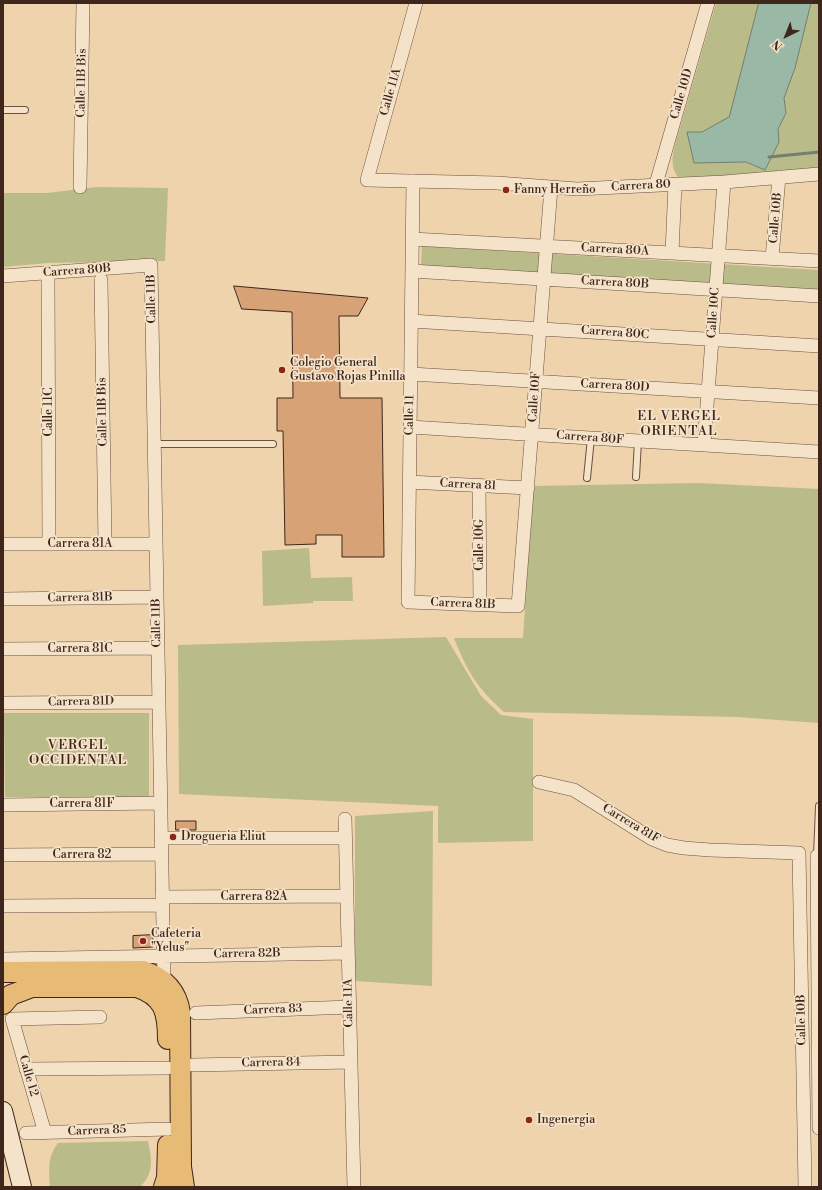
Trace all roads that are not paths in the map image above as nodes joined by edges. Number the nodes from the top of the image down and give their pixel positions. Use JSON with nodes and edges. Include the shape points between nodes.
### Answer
{"nodes":[{"id":1,"x":83,"y":3,"type":"edge"},
{"id":2,"x":416,"y":3,"type":"edge"},
{"id":3,"x":708,"y":3,"type":"edge"},
{"id":4,"x":3,"y":110,"type":"edge"},
{"id":5,"x":26,"y":110,"type":"dead end"},
{"id":6,"x":819,"y":174,"type":"edge"},
{"id":7,"x":779,"y":177,"type":"junction"},
{"id":8,"x":366,"y":180,"type":"joint"},
{"id":9,"x":413,"y":181,"type":"junction"},
{"id":10,"x":724,"y":182,"type":"junction"},
{"id":11,"x":656,"y":184,"type":"junction"},
{"id":12,"x":675,"y":184,"type":"junction"},
{"id":13,"x":80,"y":187,"type":"dead end"},
{"id":14,"x":551,"y":188,"type":"junction"},
{"id":15,"x":412,"y":239,"type":"junction"},
{"id":16,"x":547,"y":246,"type":"junction"},
{"id":17,"x":672,"y":253,"type":"junction"},
{"id":18,"x":718,"y":256,"type":"junction"},
{"id":19,"x":772,"y":258,"type":"junction"},
{"id":20,"x":819,"y":261,"type":"edge"},
{"id":21,"x":151,"y":265,"type":"joint"},
{"id":22,"x":412,"y":271,"type":"junction"},
{"id":23,"x":3,"y":276,"type":"edge"},
{"id":24,"x":544,"y":279,"type":"junction"},
{"id":25,"x":48,"y":280,"type":"dead end"},
{"id":26,"x":101,"y":280,"type":"dead end"},
{"id":27,"x":716,"y":289,"type":"junction"},
{"id":28,"x":819,"y":296,"type":"edge"},
{"id":29,"x":411,"y":320,"type":"junction"},
{"id":30,"x":540,"y":329,"type":"junction"},
{"id":31,"x":712,"y":340,"type":"junction"},
{"id":32,"x":819,"y":346,"type":"edge"},
{"id":33,"x":411,"y":374,"type":"junction"},
{"id":34,"x":536,"y":381,"type":"junction"},
{"id":35,"x":708,"y":392,"type":"junction"},
{"id":36,"x":819,"y":398,"type":"edge"},
{"id":37,"x":410,"y":427,"type":"junction"},
{"id":38,"x":532,"y":434,"type":"junction"},
{"id":39,"x":592,"y":438,"type":"junction"},
{"id":40,"x":638,"y":441,"type":"junction"},
{"id":41,"x":154,"y":444,"type":"junction"},
{"id":42,"x":273,"y":444,"type":"dead end"},
{"id":43,"x":704,"y":445,"type":"junction"},
{"id":44,"x":819,"y":452,"type":"edge"},
{"id":45,"x":636,"y":477,"type":"dead end"},
{"id":46,"x":587,"y":478,"type":"dead end"},
{"id":47,"x":409,"y":482,"type":"junction"},
{"id":48,"x":479,"y":485,"type":"junction"},
{"id":49,"x":528,"y":488,"type":"junction"},
{"id":50,"x":3,"y":544,"type":"edge"},
{"id":51,"x":49,"y":544,"type":"junction"},
{"id":52,"x":105,"y":544,"type":"junction"},
{"id":53,"x":156,"y":544,"type":"junction"},
{"id":54,"x":157,"y":596,"type":"junction"},
{"id":55,"x":3,"y":599,"type":"edge"},
{"id":56,"x":408,"y":602,"type":"joint"},
{"id":57,"x":480,"y":605,"type":"junction"},
{"id":58,"x":518,"y":606,"type":"joint"},
{"id":59,"x":158,"y":648,"type":"junction"},
{"id":60,"x":3,"y":649,"type":"edge"},
{"id":61,"x":159,"y":702,"type":"junction"},
{"id":62,"x":3,"y":703,"type":"edge"},
{"id":63,"x":539,"y":782,"type":"dead end"},
{"id":64,"x":160,"y":803,"type":"junction"},
{"id":65,"x":3,"y":805,"type":"edge"},
{"id":66,"x":819,"y":806,"type":"edge"},
{"id":67,"x":345,"y":819,"type":"dead end"},
{"id":68,"x":161,"y":838,"type":"junction"},
{"id":69,"x":345,"y":838,"type":"junction"},
{"id":70,"x":799,"y":853,"type":"joint"},
{"id":71,"x":161,"y":854,"type":"junction"},
{"id":72,"x":3,"y":855,"type":"edge"},
{"id":73,"x":818,"y":856,"type":"edge"},
{"id":74,"x":347,"y":896,"type":"junction"},
{"id":75,"x":162,"y":901,"type":"junction"},
{"id":76,"x":3,"y":906,"type":"edge"},
{"id":77,"x":348,"y":953,"type":"junction"},
{"id":78,"x":163,"y":956,"type":"junction"},
{"id":79,"x":3,"y":959,"type":"edge"},
{"id":80,"x":3,"y":972,"type":"edge"},
{"id":81,"x":164,"y":981,"type":"junction"},
{"id":82,"x":349,"y":1008,"type":"junction"},
{"id":83,"x":7,"y":1012,"type":"edge"},
{"id":84,"x":196,"y":1013,"type":"dead end"},
{"id":85,"x":819,"y":1014,"type":"edge"},
{"id":86,"x":100,"y":1017,"type":"dead end"},
{"id":87,"x":351,"y":1062,"type":"junction"},
{"id":88,"x":192,"y":1065,"type":"dead end"},
{"id":89,"x":168,"y":1068,"type":"junction"},
{"id":90,"x":26,"y":1069,"type":"junction"},
{"id":91,"x":3,"y":1111,"type":"edge"},
{"id":92,"x":819,"y":1128,"type":"edge"},
{"id":93,"x":168,"y":1129,"type":"junction"},
{"id":94,"x":26,"y":1133,"type":"dead end"},
{"id":95,"x":45,"y":1133,"type":"junction"},
{"id":96,"x":22,"y":1187,"type":"edge"},
{"id":97,"x":164,"y":1187,"type":"edge"},
{"id":98,"x":184,"y":1187,"type":"edge"},
{"id":99,"x":354,"y":1187,"type":"edge"},
{"id":100,"x":805,"y":1187,"type":"edge"}],
"edges":[{"from":1,"to":13,"type":"street","name":"Calle 11B Bis"},
{"from":2,"to":8,"type":"street","name":"Calle 11A"},
{"from":3,"to":11,"type":"street","name":"Calle 10D"},
{"from":4,"to":5,"type":"lane"},
{"from":6,"to":7,"type":"street","name":"Carrera 80"},
{"from":7,"to":10,"type":"street","name":"Carrera 80"},
{"from":7,"to":19,"type":"street","name":"Calle 10B"},
{"from":8,"to":9,"type":"street","name":"Carrera 80"},
{"from":9,"to":14,"type":"street","name":"Carrera 80","via":[[497,183]]},
{"from":9,"to":15,"type":"street","name":"Calle 11"},
{"from":10,"to":12,"type":"street","name":"Carrera 80"},
{"from":10,"to":18,"type":"street","name":"Calle 10C"},
{"from":11,"to":12,"type":"street","name":"Carrera 80"},
{"from":11,"to":14,"type":"street","name":"Carrera 80"},
{"from":12,"to":17,"type":"street"},
{"from":14,"to":16,"type":"street","name":"Calle 10F"},
{"from":15,"to":16,"type":"street","name":"Carrera 80A"},
{"from":15,"to":22,"type":"street","name":"Calle 11"},
{"from":16,"to":17,"type":"street","name":"Carrera 80A"},
{"from":16,"to":24,"type":"street","name":"Calle 10F"},
{"from":17,"to":18,"type":"street","name":"Carrera 80A"},
{"from":18,"to":19,"type":"street","name":"Carrera 80A"},
{"from":18,"to":27,"type":"street","name":"Calle 10C"},
{"from":19,"to":20,"type":"street","name":"Carrera 80A"},
{"from":21,"to":23,"type":"street","name":"Carrera 80B"},
{"from":21,"to":41,"type":"street","name":"Calle 11B"},
{"from":22,"to":24,"type":"street","name":"Carrera 80B"},
{"from":22,"to":29,"type":"street","name":"Calle 11"},
{"from":24,"to":27,"type":"street","name":"Carrera 80B"},
{"from":24,"to":30,"type":"street","name":"Calle 10F"},
{"from":25,"to":51,"type":"street","name":"Calle 11C"},
{"from":26,"to":52,"type":"street","name":"Calle 11B Bis"},
{"from":27,"to":28,"type":"street","name":"Carrera 80B"},
{"from":27,"to":31,"type":"street","name":"Calle 10C"},
{"from":29,"to":30,"type":"street","name":"Carrera 80C"},
{"from":29,"to":33,"type":"street","name":"Calle 11"},
{"from":30,"to":31,"type":"street","name":"Carrera 80C"},
{"from":30,"to":34,"type":"street","name":"Calle 10F"},
{"from":31,"to":32,"type":"street","name":"Carrera 80C"},
{"from":31,"to":35,"type":"street","name":"Calle 10C"},
{"from":33,"to":34,"type":"street","name":"Carrera 80D"},
{"from":33,"to":37,"type":"street","name":"Calle 11"},
{"from":34,"to":35,"type":"street","name":"Carrera 80D"},
{"from":34,"to":38,"type":"street","name":"Calle 10F"},
{"from":35,"to":36,"type":"street","name":"Carrera 80D"},
{"from":35,"to":43,"type":"street","name":"Calle 10C"},
{"from":37,"to":38,"type":"street","name":"Carrera 80F"},
{"from":37,"to":47,"type":"street","name":"Calle 11"},
{"from":38,"to":39,"type":"street","name":"Carrera 80F"},
{"from":38,"to":49,"type":"street","name":"Calle 10F"},
{"from":39,"to":40,"type":"street","name":"Carrera 80F"},
{"from":39,"to":46,"type":"lane"},
{"from":40,"to":43,"type":"street","name":"Carrera 80F"},
{"from":40,"to":45,"type":"lane"},
{"from":41,"to":42,"type":"lane"},
{"from":41,"to":53,"type":"street","name":"Calle 11B"},
{"from":43,"to":44,"type":"street","name":"Carrera 80F"},
{"from":47,"to":48,"type":"street","name":"Carrera 81"},
{"from":47,"to":56,"type":"street","name":"Calle 11"},
{"from":48,"to":49,"type":"street","name":"Carrera 81"},
{"from":48,"to":57,"type":"street","name":"Calle 10G"},
{"from":49,"to":58,"type":"street","name":"Calle 10F"},
{"from":50,"to":51,"type":"street","name":"Carrera 81A"},
{"from":51,"to":52,"type":"street","name":"Carrera 81A"},
{"from":52,"to":53,"type":"street","name":"Carrera 81A"},
{"from":53,"to":54,"type":"street","name":"Calle 11B"},
{"from":54,"to":55,"type":"street","name":"Carrera 81B"},
{"from":54,"to":59,"type":"street","name":"Calle 11B"},
{"from":56,"to":57,"type":"street","name":"Carrera 81B"},
{"from":57,"to":58,"type":"street","name":"Carrera 81B"},
{"from":59,"to":60,"type":"street","name":"Carrera 81C"},
{"from":59,"to":61,"type":"street","name":"Calle 11B"},
{"from":61,"to":62,"type":"street","name":"Carrera 81D"},
{"from":61,"to":64,"type":"street","name":"Calle 11B"},
{"from":63,"to":70,"type":"street","name":"Carrera 81F","via":[[574,790],[652,839],[667,845],[710,850]]},
{"from":64,"to":65,"type":"street","name":"Carrera 81F"},
{"from":64,"to":68,"type":"street","name":"Calle 11B"},
{"from":66,"to":73,"type":"lane"},
{"from":67,"to":69,"type":"street","name":"Calle 11A"},
{"from":68,"to":69,"type":"street"},
{"from":68,"to":71,"type":"street","name":"Calle 11B"},
{"from":69,"to":74,"type":"street","name":"Calle 11A"},
{"from":70,"to":100,"type":"street","name":"Calle 10B"},
{"from":71,"to":72,"type":"street","name":"Carrera 82"},
{"from":71,"to":75,"type":"street","name":"Calle 11B"},
{"from":73,"to":85,"type":"street","name":"Calle 10B"},
{"from":74,"to":75,"type":"street","name":"Carrera 82A"},
{"from":74,"to":77,"type":"street","name":"Calle 11A"},
{"from":75,"to":76,"type":"street","name":"Carrera 82A"},
{"from":75,"to":78,"type":"street","name":"Calle 11B"},
{"from":77,"to":78,"type":"street","name":"Carrera 82B"},
{"from":77,"to":82,"type":"street","name":"Calle 11A"},
{"from":78,"to":79,"type":"street","name":"Carrera 82B"},
{"from":78,"to":81,"type":"street","name":"Calle 11B"},
{"from":80,"to":81,"type":"main road","via":[[143,972]]},
{"from":81,"to":98,"type":"main road","via":[[175,994],[180,1013],[181,1167]]},
{"from":82,"to":84,"type":"street","name":"Carrera 83"},
{"from":82,"to":87,"type":"street","name":"Calle 11A"},
{"from":83,"to":86,"type":"street"},
{"from":83,"to":89,"type":"main road","via":[[11,995],[32,987],[137,987],[148,991],[164,1007],[167,1016]]},
{"from":83,"to":90,"type":"street","name":"Calle 12"},
{"from":85,"to":92,"type":"street","name":"Calle 10B"},
{"from":87,"to":88,"type":"street","name":"Carrera 84"},
{"from":87,"to":99,"type":"street","name":"Calle 11A"},
{"from":89,"to":90,"type":"street"},
{"from":89,"to":93,"type":"main road"},
{"from":90,"to":95,"type":"street","name":"Calle 12"},
{"from":91,"to":96,"type":"main road"},
{"from":93,"to":95,"type":"street","name":"Carrera 85"},
{"from":93,"to":97,"type":"main road","via":[[167,1178]]},
{"from":94,"to":95,"type":"street","name":"Carrera 85"}]}
